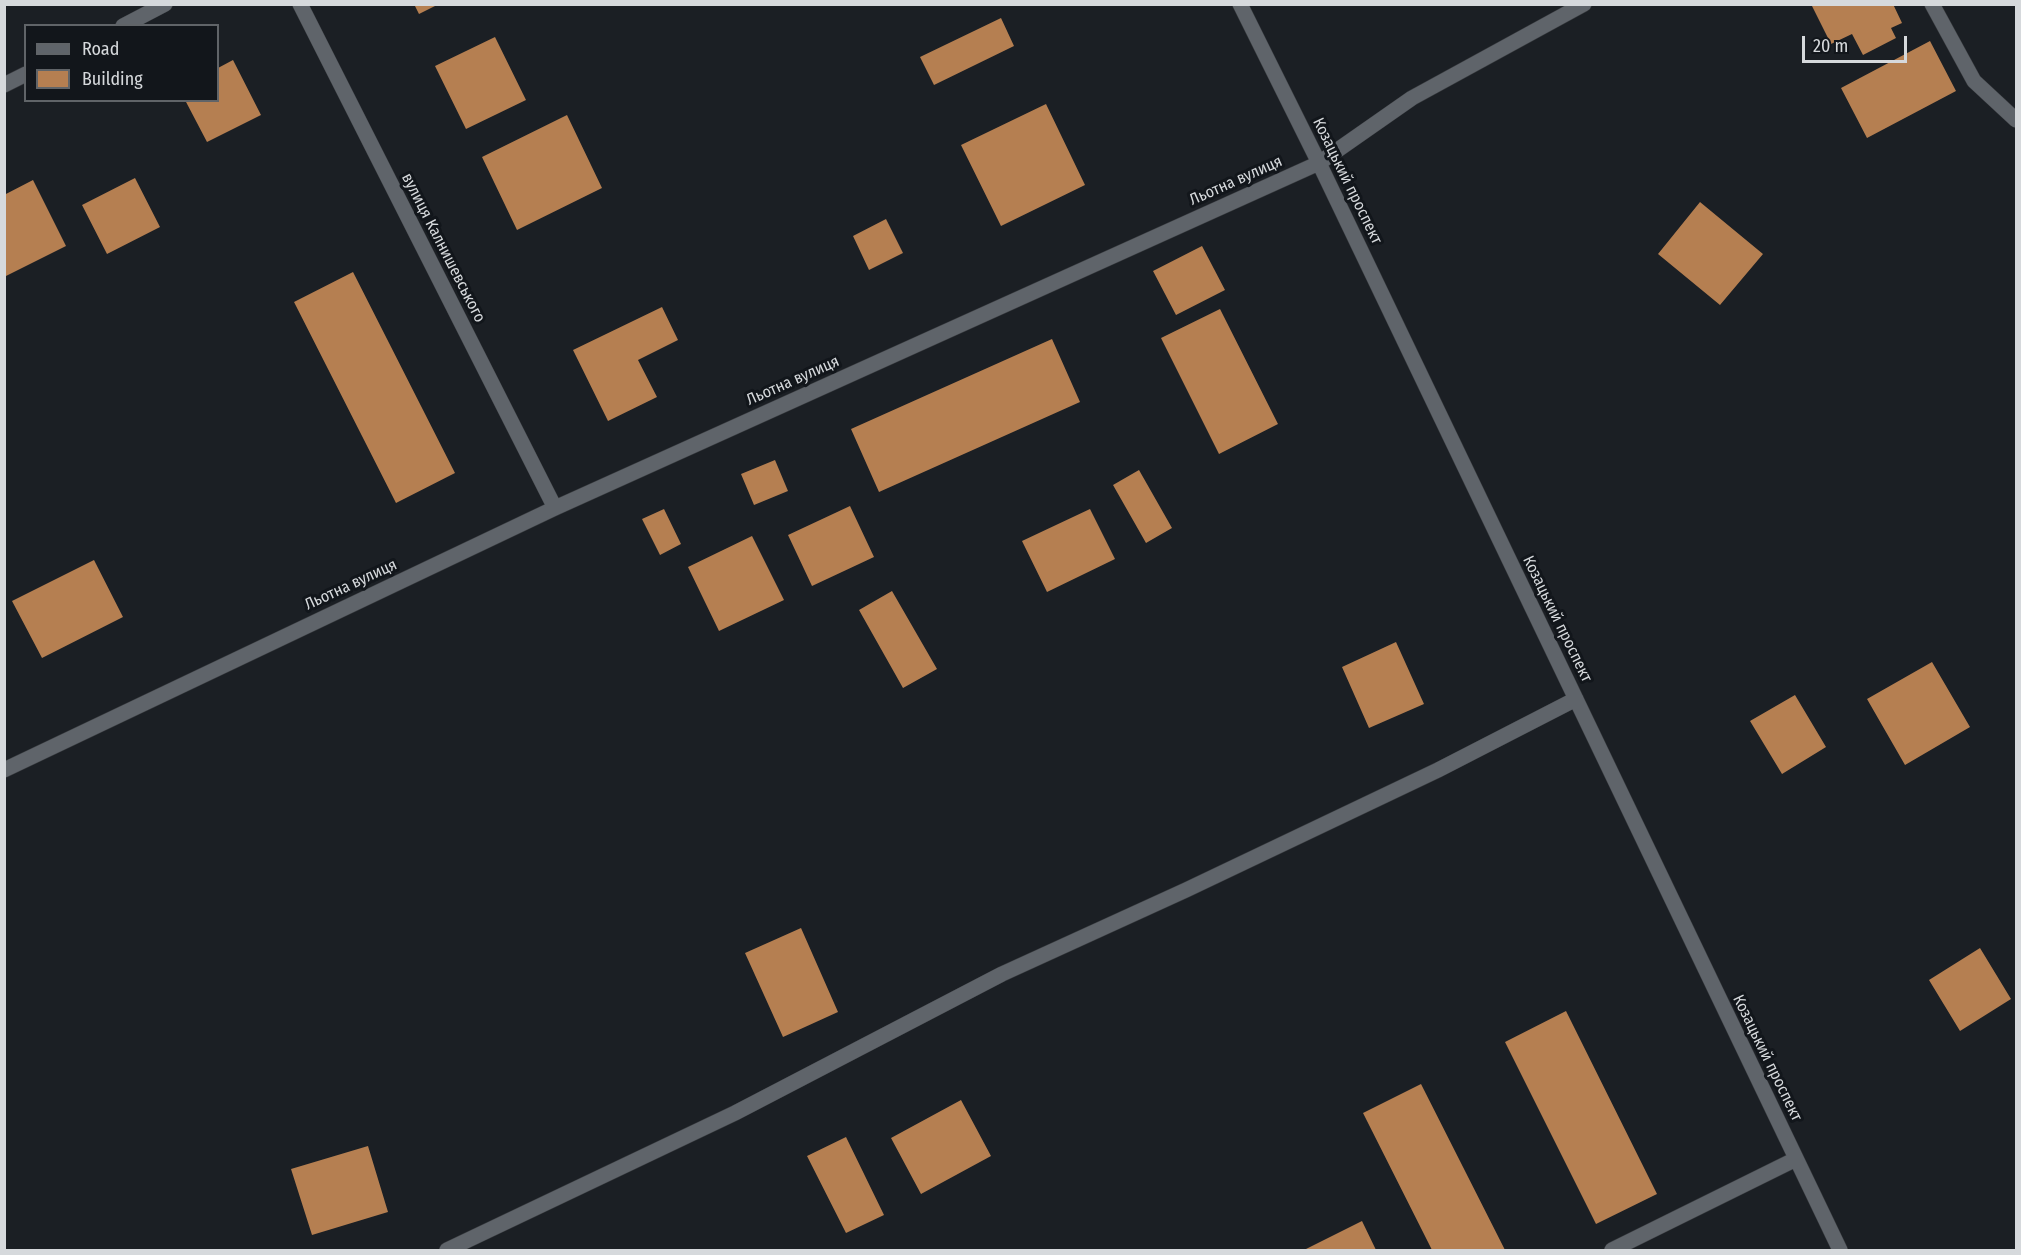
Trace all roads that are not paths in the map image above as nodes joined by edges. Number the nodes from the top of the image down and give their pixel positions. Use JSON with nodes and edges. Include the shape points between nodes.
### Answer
{"nodes":[{"id":1,"x":165,"y":4,"type":"edge"},
{"id":2,"x":300,"y":4,"type":"edge"},
{"id":3,"x":1240,"y":4,"type":"edge"},
{"id":4,"x":1584,"y":4,"type":"edge"},
{"id":5,"x":1932,"y":4,"type":"edge"},
{"id":6,"x":127,"y":24,"type":"edge"},
{"id":7,"x":24,"y":75,"type":"edge"},
{"id":8,"x":4,"y":85,"type":"edge"},
{"id":9,"x":2016,"y":120,"type":"edge"},
{"id":10,"x":1319,"y":163,"type":"junction"},
{"id":11,"x":555,"y":508,"type":"junction"},
{"id":12,"x":1576,"y":699,"type":"junction"},
{"id":13,"x":4,"y":770,"type":"edge"},
{"id":14,"x":1796,"y":1159,"type":"junction"},
{"id":15,"x":447,"y":1251,"type":"edge"},
{"id":16,"x":1612,"y":1251,"type":"edge"},
{"id":17,"x":1840,"y":1251,"type":"edge"}],
"edges":[{"from":1,"to":6,"type":"street"},
{"from":2,"to":11,"type":"street","name":"вулиця Калнишевського"},
{"from":3,"to":10,"type":"street","name":"Козацький проспект"},
{"from":4,"to":10,"type":"street","name":"Льотна вулиця","via":[[1412,98]]},
{"from":5,"to":9,"type":"street","via":[[1974,81]]},
{"from":7,"to":8,"type":"street"},
{"from":10,"to":11,"type":"street","name":"Льотна вулиця"},
{"from":10,"to":12,"type":"street","name":"Козацький проспект"},
{"from":11,"to":13,"type":"street","name":"Льотна вулиця"},
{"from":12,"to":14,"type":"street","name":"Козацький проспект"},
{"from":12,"to":15,"type":"street","via":[[1438,770],[1002,974],[735,1113]]},
{"from":14,"to":16,"type":"street"},
{"from":14,"to":17,"type":"street","name":"Козацький проспект"}]}
